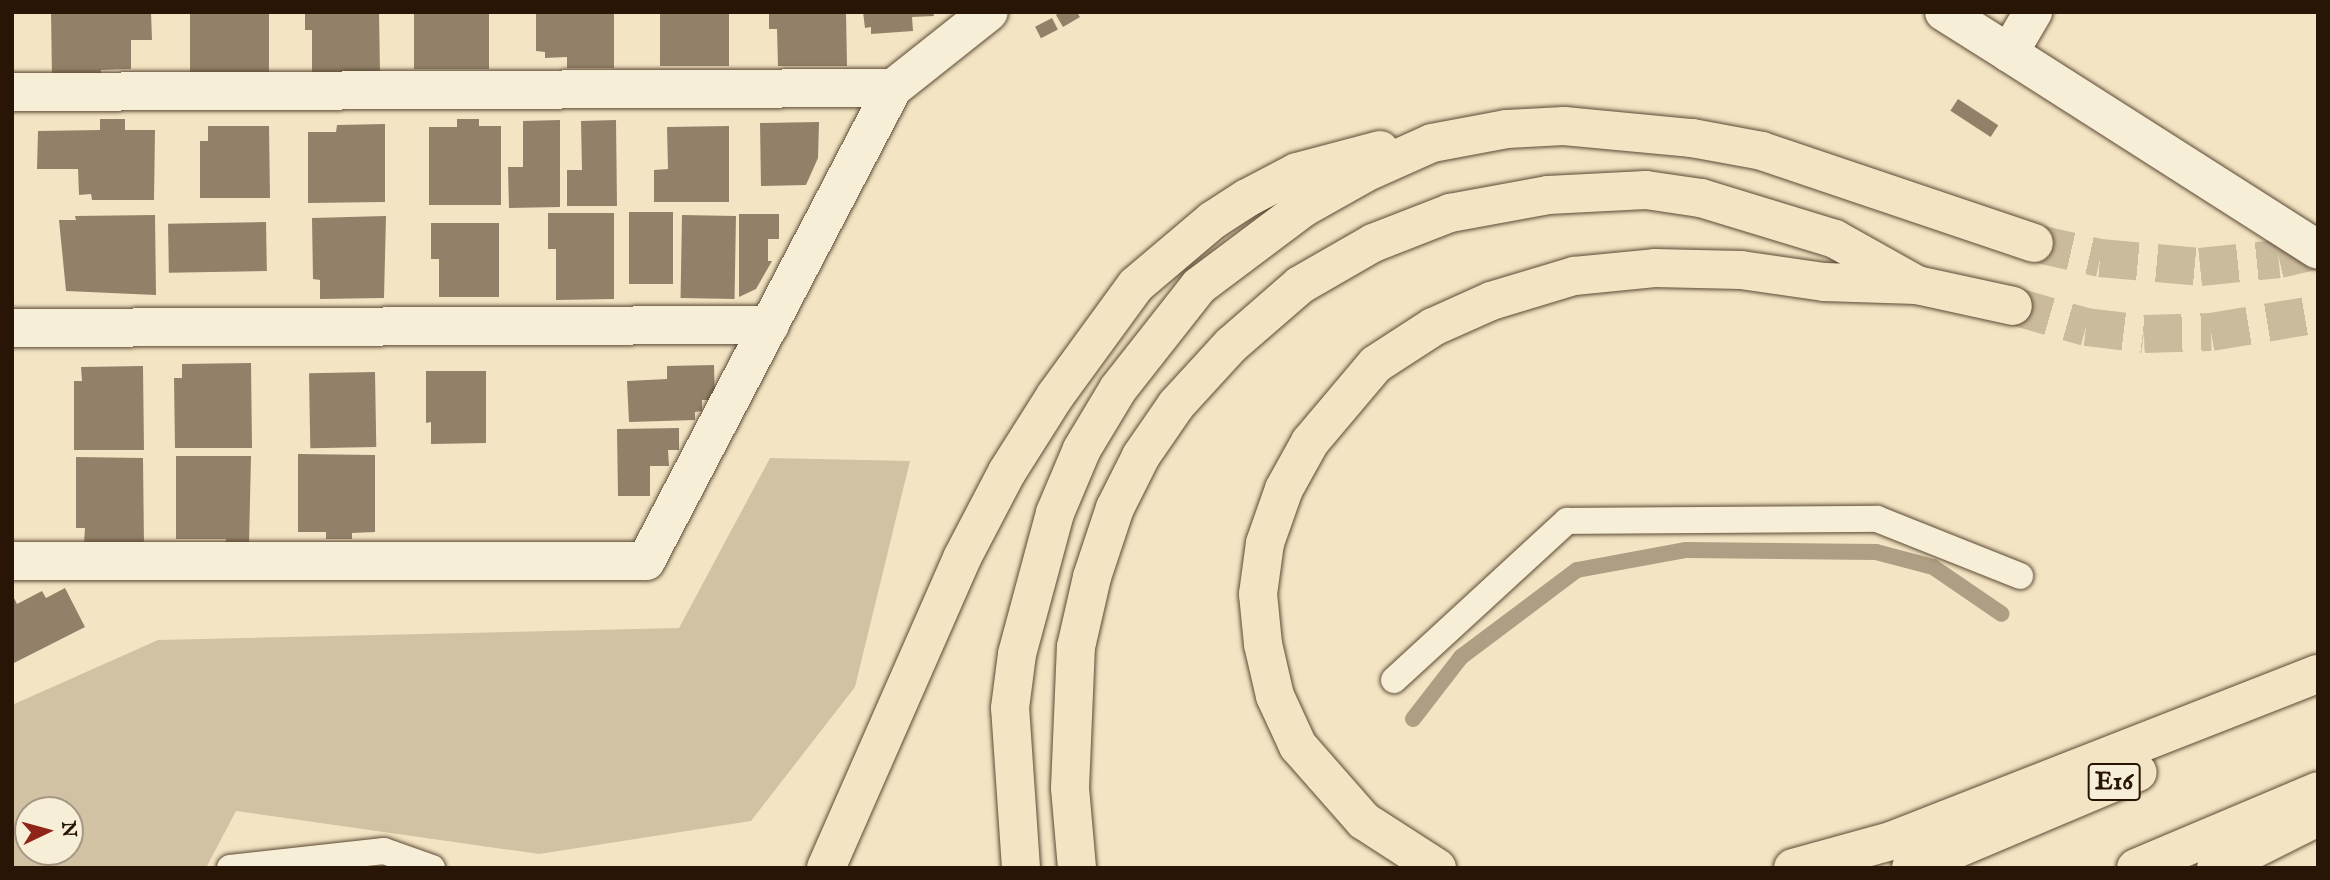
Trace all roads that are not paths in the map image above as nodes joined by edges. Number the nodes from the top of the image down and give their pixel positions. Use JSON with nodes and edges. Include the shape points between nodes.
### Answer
{"nodes":[{"id":1,"x":989,"y":12,"type":"edge"},
{"id":2,"x":1944,"y":12,"type":"edge"},
{"id":3,"x":2033,"y":12,"type":"edge"},
{"id":4,"x":2009,"y":53,"type":"junction"},
{"id":5,"x":893,"y":88,"type":"junction"},
{"id":6,"x":12,"y":92,"type":"edge"},
{"id":7,"x":1432,"y":143,"type":"junction"},
{"id":8,"x":2034,"y":243,"type":"tunnel mouth"},
{"id":9,"x":2318,"y":250,"type":"edge"},
{"id":10,"x":1917,"y":285,"type":"junction"},
{"id":11,"x":2013,"y":306,"type":"tunnel mouth"},
{"id":12,"x":770,"y":324,"type":"junction"},
{"id":13,"x":12,"y":328,"type":"edge"},
{"id":14,"x":12,"y":561,"type":"edge"},
{"id":15,"x":2020,"y":576,"type":"dead end"},
{"id":16,"x":2318,"y":674,"type":"edge"},
{"id":17,"x":1394,"y":680,"type":"dead end"},
{"id":18,"x":2318,"y":697,"type":"edge"},
{"id":19,"x":2318,"y":791,"type":"edge"},
{"id":20,"x":2318,"y":817,"type":"edge"},
{"id":21,"x":230,"y":868,"type":"edge"},
{"id":22,"x":432,"y":868,"type":"edge"},
{"id":23,"x":826,"y":868,"type":"edge"},
{"id":24,"x":1021,"y":868,"type":"edge"},
{"id":25,"x":1077,"y":868,"type":"edge"},
{"id":26,"x":1437,"y":868,"type":"edge"},
{"id":27,"x":1793,"y":868,"type":"edge"},
{"id":28,"x":1911,"y":868,"type":"edge"},
{"id":29,"x":2136,"y":868,"type":"edge"},
{"id":30,"x":2216,"y":868,"type":"edge"}],
"edges":[{"from":1,"to":5,"type":"street"},
{"from":2,"to":4,"type":"street"},
{"from":3,"to":4,"type":"street"},
{"from":4,"to":9,"type":"street"},
{"from":5,"to":6,"type":"street"},
{"from":5,"to":12,"type":"street"},
{"from":7,"to":8,"type":"highway","via":[[1507,129],[1564,126],[1692,138],[1762,151]]},
{"from":7,"to":23,"type":"highway","via":[[1360,153],[1297,172],[1213,220],[1136,285],[1055,396],[1007,472],[962,558]]},
{"from":7,"to":24,"type":"highway","via":[[1303,208],[1199,286],[1118,388],[1082,449],[1055,513],[1017,654],[1010,720]]},
{"from":10,"to":11,"type":"highway"},
{"from":10,"to":25,"type":"highway","via":[[1835,239],[1700,198],[1646,190],[1548,195],[1450,213],[1373,243],[1300,285],[1231,345],[1176,405],[1141,456],[1115,508],[1092,577],[1076,647],[1070,776]]},
{"from":10,"to":26,"type":"highway","via":[[1655,268],[1574,276],[1490,301],[1433,327],[1376,364],[1342,401],[1310,442],[1284,489],[1265,543],[1258,594],[1263,644],[1275,696],[1298,746],[1364,821]]},
{"from":12,"to":13,"type":"street"},
{"from":12,"to":14,"type":"street","via":[[646,561]]},
{"from":15,"to":17,"type":"lane","via":[[1877,519],[1567,521]]},
{"from":16,"to":27,"type":"highway","via":[[1891,841]]},
{"from":18,"to":28,"type":"highway","number":"E16"},
{"from":19,"to":29,"type":"highway"},
{"from":20,"to":30,"type":"highway"},
{"from":21,"to":22,"type":"lane","via":[[384,851]]}]}
